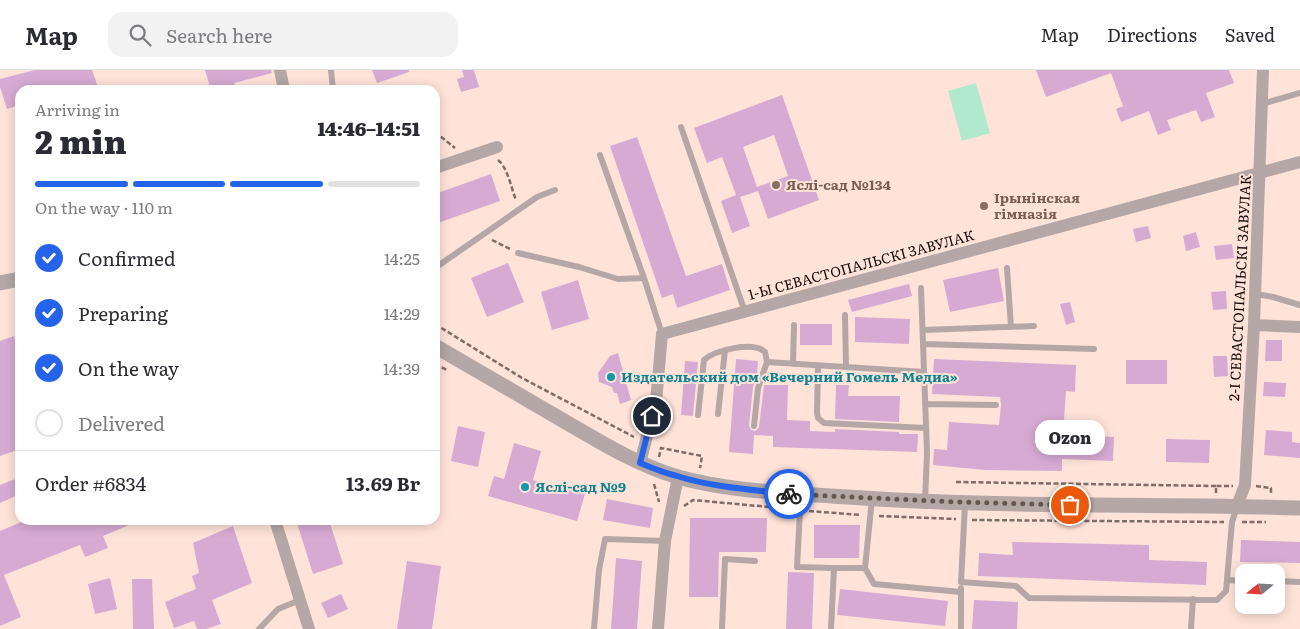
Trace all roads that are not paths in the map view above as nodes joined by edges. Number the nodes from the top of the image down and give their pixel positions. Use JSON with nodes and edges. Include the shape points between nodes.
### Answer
{"nodes":[{"id":1,"x":280,"y":70,"type":"edge"},
{"id":2,"x":331,"y":70,"type":"edge"},
{"id":3,"x":1263,"y":70,"type":"edge"},
{"id":4,"x":283,"y":85,"type":"edge"},
{"id":5,"x":332,"y":85,"type":"edge"},
{"id":6,"x":1300,"y":93,"type":"edge"},
{"id":7,"x":1262,"y":104,"type":"junction"},
{"id":8,"x":681,"y":127,"type":"dead end"},
{"id":9,"x":497,"y":148,"type":"dead end"},
{"id":10,"x":600,"y":155,"type":"dead end"},
{"id":11,"x":1300,"y":162,"type":"edge"},
{"id":12,"x":440,"y":166,"type":"edge"},
{"id":13,"x":1260,"y":172,"type":"junction"},
{"id":14,"x":555,"y":190,"type":"dead end"},
{"id":15,"x":518,"y":253,"type":"road end"},
{"id":16,"x":440,"y":264,"type":"edge"},
{"id":17,"x":1007,"y":268,"type":"dead end"},
{"id":18,"x":644,"y":278,"type":"junction"},
{"id":19,"x":15,"y":280,"type":"edge"},
{"id":20,"x":0,"y":284,"type":"edge"},
{"id":21,"x":921,"y":288,"type":"dead end"},
{"id":22,"x":1256,"y":294,"type":"junction"},
{"id":23,"x":1300,"y":305,"type":"edge"},
{"id":24,"x":745,"y":312,"type":"junction"},
{"id":25,"x":844,"y":315,"type":"dead end"},
{"id":26,"x":794,"y":325,"type":"dead end"},
{"id":27,"x":1254,"y":325,"type":"junction"},
{"id":28,"x":1034,"y":326,"type":"dead end"},
{"id":29,"x":1011,"y":327,"type":"junction"},
{"id":30,"x":1300,"y":327,"type":"edge"},
{"id":31,"x":922,"y":330,"type":"junction"},
{"id":32,"x":662,"y":334,"type":"junction"},
{"id":33,"x":923,"y":344,"type":"junction"},
{"id":34,"x":440,"y":349,"type":"edge"},
{"id":35,"x":1094,"y":349,"type":"dead end"},
{"id":36,"x":725,"y":350,"type":"junction"},
{"id":37,"x":767,"y":362,"type":"junction"},
{"id":38,"x":793,"y":364,"type":"junction"},
{"id":39,"x":818,"y":366,"type":"junction"},
{"id":40,"x":846,"y":367,"type":"junction"},
{"id":41,"x":924,"y":372,"type":"junction"},
{"id":42,"x":925,"y":404,"type":"junction"},
{"id":43,"x":996,"y":405,"type":"dead end"},
{"id":44,"x":718,"y":414,"type":"dead end"},
{"id":45,"x":698,"y":415,"type":"dead end"},
{"id":46,"x":754,"y":426,"type":"dead end"},
{"id":47,"x":926,"y":428,"type":"junction"},
{"id":48,"x":640,"y":463,"type":"junction"},
{"id":49,"x":678,"y":477,"type":"junction"},
{"id":50,"x":801,"y":494,"type":"junction"},
{"id":51,"x":872,"y":499,"type":"junction"},
{"id":52,"x":925,"y":501,"type":"junction"},
{"id":53,"x":965,"y":502,"type":"junction"},
{"id":54,"x":1237,"y":506,"type":"junction"},
{"id":55,"x":1300,"y":508,"type":"edge"},
{"id":56,"x":277,"y":525,"type":"edge"},
{"id":57,"x":664,"y":541,"type":"junction"},
{"id":58,"x":756,"y":561,"type":"dead end"},
{"id":59,"x":834,"y":568,"type":"junction"},
{"id":60,"x":865,"y":568,"type":"junction"},
{"id":61,"x":1227,"y":580,"type":"junction"},
{"id":62,"x":1235,"y":580,"type":"edge"},
{"id":63,"x":1285,"y":581,"type":"edge"},
{"id":64,"x":961,"y":582,"type":"junction"},
{"id":65,"x":1300,"y":582,"type":"edge"},
{"id":66,"x":961,"y":592,"type":"junction"},
{"id":67,"x":300,"y":600,"type":"junction"},
{"id":68,"x":1193,"y":600,"type":"junction"},
{"id":69,"x":258,"y":629,"type":"edge"},
{"id":70,"x":309,"y":629,"type":"edge"},
{"id":71,"x":594,"y":629,"type":"edge"},
{"id":72,"x":658,"y":629,"type":"edge"},
{"id":73,"x":722,"y":629,"type":"edge"},
{"id":74,"x":831,"y":629,"type":"edge"},
{"id":75,"x":960,"y":629,"type":"edge"},
{"id":76,"x":1191,"y":629,"type":"edge"}],
"edges":[{"from":1,"to":4,"type":"street"},
{"from":2,"to":5,"type":"lane"},
{"from":3,"to":7,"type":"street","name":"2-І СЕВАСТОПАЛЬСКІ ЗАВУЛАК"},
{"from":6,"to":7,"type":"lane"},
{"from":7,"to":13,"type":"street","name":"2-І СЕВАСТОПАЛЬСКІ ЗАВУЛАК"},
{"from":8,"to":24,"type":"lane"},
{"from":9,"to":12,"type":"street"},
{"from":10,"to":18,"type":"lane"},
{"from":11,"to":13,"type":"street","name":"1-Ы СЕВАСТОПАЛЬСКІ ЗАВУЛАК"},
{"from":13,"to":22,"type":"street","name":"2-І СЕВАСТОПАЛЬСКІ ЗАВУЛАК"},
{"from":13,"to":24,"type":"street","name":"1-Ы СЕВАСТОПАЛЬСКІ ЗАВУЛАК"},
{"from":14,"to":16,"type":"lane","via":[[537,197]]},
{"from":15,"to":18,"type":"lane","via":[[618,279]]},
{"from":17,"to":29,"type":"lane"},
{"from":18,"to":32,"type":"lane"},
{"from":19,"to":20,"type":"street"},
{"from":21,"to":31,"type":"lane"},
{"from":22,"to":23,"type":"lane"},
{"from":22,"to":27,"type":"street","name":"2-І СЕВАСТОПАЛЬСКІ ЗАВУЛАК"},
{"from":24,"to":32,"type":"street","name":"1-Ы СЕВАСТОПАЛЬСКІ ЗАВУЛАК"},
{"from":25,"to":40,"type":"lane"},
{"from":26,"to":38,"type":"lane"},
{"from":27,"to":30,"type":"street"},
{"from":27,"to":54,"type":"street","name":"2-І СЕВАСТОПАЛЬСКІ ЗАВУЛАК","via":[[1245,486]]},
{"from":28,"to":29,"type":"lane"},
{"from":29,"to":31,"type":"lane"},
{"from":31,"to":33,"type":"lane"},
{"from":32,"to":48,"type":"street","via":[[656,402]]},
{"from":33,"to":35,"type":"lane"},
{"from":33,"to":41,"type":"lane"},
{"from":34,"to":48,"type":"street"},
{"from":36,"to":37,"type":"lane","via":[[759,347],[765,352]]},
{"from":36,"to":44,"type":"lane"},
{"from":36,"to":45,"type":"lane","via":[[704,360]]},
{"from":37,"to":38,"type":"lane"},
{"from":37,"to":46,"type":"lane","via":[[758,388]]},
{"from":38,"to":39,"type":"lane"},
{"from":39,"to":40,"type":"lane"},
{"from":39,"to":47,"type":"lane","via":[[817,413],[824,423]]},
{"from":40,"to":41,"type":"lane"},
{"from":41,"to":42,"type":"lane"},
{"from":42,"to":43,"type":"lane"},
{"from":42,"to":47,"type":"lane"},
{"from":47,"to":52,"type":"lane"},
{"from":48,"to":49,"type":"street"},
{"from":49,"to":50,"type":"street"},
{"from":49,"to":57,"type":"street"},
{"from":50,"to":51,"type":"street"},
{"from":50,"to":59,"type":"lane","via":[[797,567]]},
{"from":51,"to":52,"type":"street"},
{"from":51,"to":60,"type":"lane"},
{"from":52,"to":53,"type":"street"},
{"from":53,"to":54,"type":"street"},
{"from":53,"to":64,"type":"lane"},
{"from":54,"to":55,"type":"street"},
{"from":54,"to":61,"type":"lane","via":[[1232,522]]},
{"from":56,"to":67,"type":"street"},
{"from":57,"to":71,"type":"lane","via":[[605,539]]},
{"from":57,"to":72,"type":"street"},
{"from":58,"to":73,"type":"lane","via":[[724,559]]},
{"from":59,"to":60,"type":"lane"},
{"from":59,"to":74,"type":"lane"},
{"from":60,"to":66,"type":"lane","via":[[874,584]]},
{"from":61,"to":62,"type":"lane"},
{"from":61,"to":68,"type":"lane","via":[[1226,592],[1217,600]]},
{"from":63,"to":65,"type":"lane"},
{"from":64,"to":66,"type":"lane"},
{"from":64,"to":68,"type":"lane","via":[[1016,586],[1029,598]]},
{"from":66,"to":75,"type":"lane"},
{"from":67,"to":69,"type":"lane","via":[[278,609]]},
{"from":67,"to":70,"type":"street"},
{"from":68,"to":76,"type":"lane"}]}
